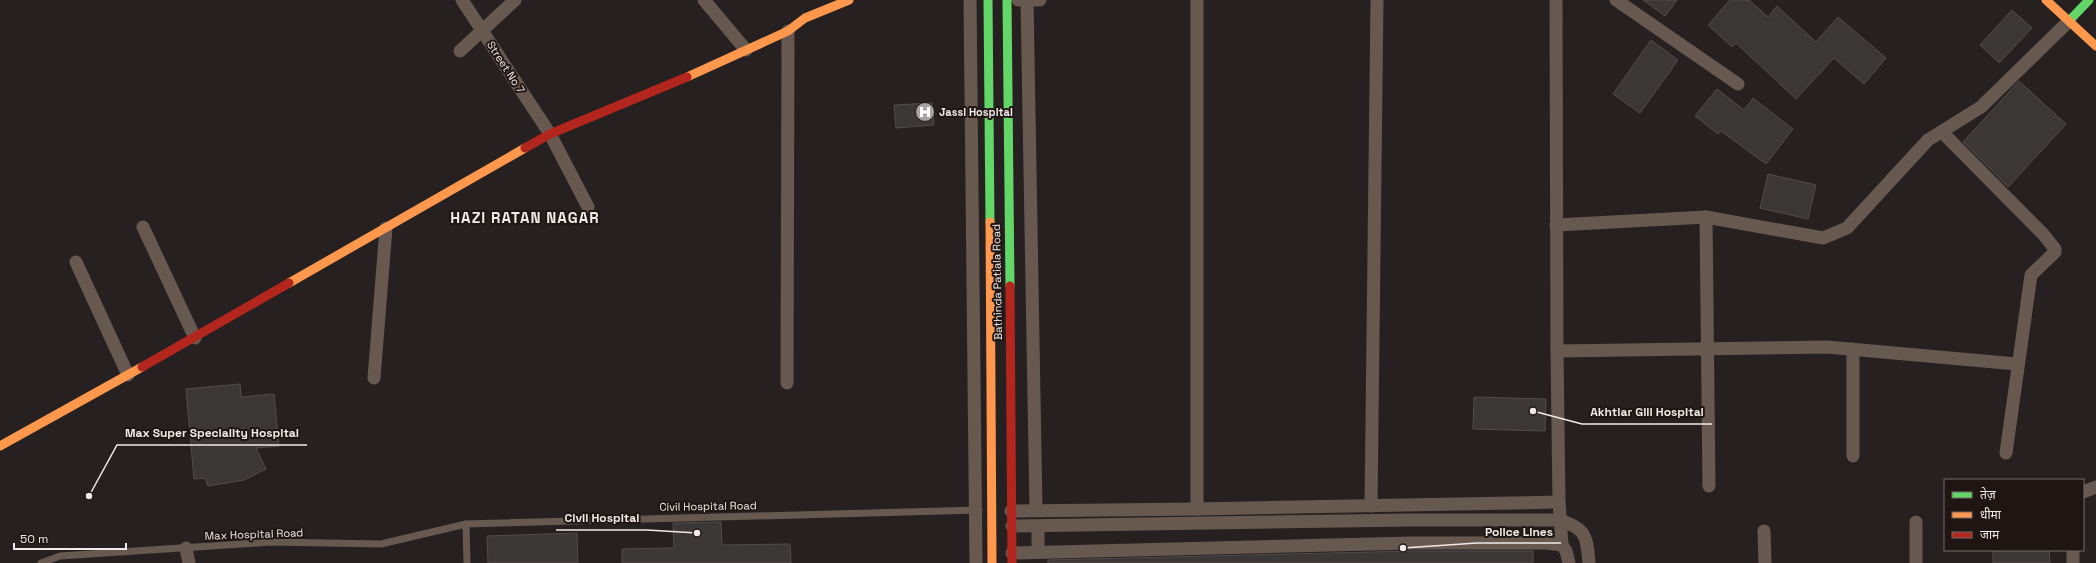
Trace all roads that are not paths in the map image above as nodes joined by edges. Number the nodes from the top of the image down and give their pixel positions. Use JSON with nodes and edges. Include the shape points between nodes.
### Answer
{"nodes":[{"id":1,"x":462,"y":0,"type":"edge"},
{"id":2,"x":515,"y":0,"type":"edge"},
{"id":3,"x":704,"y":0,"type":"edge"},
{"id":4,"x":850,"y":0,"type":"edge"},
{"id":5,"x":970,"y":0,"type":"edge"},
{"id":6,"x":988,"y":0,"type":"edge"},
{"id":7,"x":1006,"y":0,"type":"edge"},
{"id":8,"x":1027,"y":0,"type":"edge"},
{"id":9,"x":1040,"y":0,"type":"edge"},
{"id":10,"x":1196,"y":0,"type":"edge"},
{"id":11,"x":1377,"y":0,"type":"edge"},
{"id":12,"x":1556,"y":0,"type":"edge"},
{"id":13,"x":1616,"y":0,"type":"edge"},
{"id":14,"x":2046,"y":0,"type":"edge"},
{"id":15,"x":2089,"y":0,"type":"edge"},
{"id":16,"x":804,"y":6,"type":"dead end"},
{"id":17,"x":806,"y":18,"type":"junction"},
{"id":18,"x":2069,"y":21,"type":"junction"},
{"id":19,"x":788,"y":30,"type":"junction"},
{"id":20,"x":482,"y":31,"type":"junction"},
{"id":21,"x":2096,"y":46,"type":"edge"},
{"id":22,"x":746,"y":50,"type":"junction"},
{"id":23,"x":460,"y":51,"type":"dead end"},
{"id":24,"x":1738,"y":84,"type":"dead end"},
{"id":25,"x":1942,"y":132,"type":"junction"},
{"id":26,"x":550,"y":134,"type":"junction"},
{"id":27,"x":588,"y":207,"type":"dead end"},
{"id":28,"x":1706,"y":217,"type":"junction"},
{"id":29,"x":1556,"y":225,"type":"junction"},
{"id":30,"x":144,"y":227,"type":"dead end"},
{"id":31,"x":386,"y":228,"type":"junction"},
{"id":32,"x":76,"y":262,"type":"dead end"},
{"id":33,"x":195,"y":338,"type":"junction"},
{"id":34,"x":1707,"y":348,"type":"junction"},
{"id":35,"x":1853,"y":349,"type":"junction"},
{"id":36,"x":1556,"y":352,"type":"junction"},
{"id":37,"x":2017,"y":364,"type":"junction"},
{"id":38,"x":128,"y":375,"type":"junction"},
{"id":39,"x":374,"y":378,"type":"dead end"},
{"id":40,"x":787,"y":383,"type":"dead end"},
{"id":41,"x":0,"y":446,"type":"edge"},
{"id":42,"x":2006,"y":453,"type":"dead end"},
{"id":43,"x":1853,"y":456,"type":"dead end"},
{"id":44,"x":1709,"y":486,"type":"dead end"},
{"id":45,"x":2096,"y":488,"type":"edge"},
{"id":46,"x":2084,"y":492,"type":"edge"},
{"id":47,"x":1558,"y":502,"type":"junction"},
{"id":48,"x":1371,"y":506,"type":"junction"},
{"id":49,"x":1197,"y":509,"type":"junction"},
{"id":50,"x":976,"y":510,"type":"junction"},
{"id":51,"x":991,"y":510,"type":"junction"},
{"id":52,"x":1036,"y":510,"type":"junction"},
{"id":53,"x":1011,"y":511,"type":"junction"},
{"id":54,"x":1560,"y":520,"type":"junction"},
{"id":55,"x":1916,"y":522,"type":"dead end"},
{"id":56,"x":466,"y":524,"type":"junction"},
{"id":57,"x":1012,"y":526,"type":"junction"},
{"id":58,"x":1038,"y":526,"type":"junction"},
{"id":59,"x":1764,"y":530,"type":"dead end"},
{"id":60,"x":1562,"y":545,"type":"junction"},
{"id":61,"x":186,"y":548,"type":"junction"},
{"id":62,"x":2073,"y":551,"type":"edge"},
{"id":63,"x":1038,"y":552,"type":"junction"},
{"id":64,"x":1012,"y":558,"type":"edge"},
{"id":65,"x":41,"y":563,"type":"edge"},
{"id":66,"x":189,"y":563,"type":"edge"},
{"id":67,"x":467,"y":563,"type":"edge"},
{"id":68,"x":976,"y":563,"type":"edge"},
{"id":69,"x":992,"y":563,"type":"edge"},
{"id":70,"x":1569,"y":563,"type":"edge"},
{"id":71,"x":1589,"y":563,"type":"edge"},
{"id":72,"x":1765,"y":563,"type":"edge"},
{"id":73,"x":1916,"y":563,"type":"edge"},
{"id":74,"x":2073,"y":563,"type":"edge"}],
"edges":[{"from":1,"to":20,"type":"street","name":"Street No 7"},
{"from":2,"to":20,"type":"street"},
{"from":3,"to":22,"type":"street"},
{"from":4,"to":17,"type":"main road"},
{"from":5,"to":50,"type":"street"},
{"from":6,"to":51,"type":"main road"},
{"from":7,"to":8,"type":"street"},
{"from":7,"to":53,"type":"main road","name":"Bathinda Patiala Road"},
{"from":8,"to":9,"type":"street"},
{"from":8,"to":52,"type":"street"},
{"from":10,"to":49,"type":"street"},
{"from":11,"to":48,"type":"street"},
{"from":12,"to":29,"type":"street"},
{"from":13,"to":24,"type":"street"},
{"from":14,"to":18,"type":"main road"},
{"from":15,"to":18,"type":"main road"},
{"from":16,"to":17,"type":"main road"},
{"from":17,"to":19,"type":"main road"},
{"from":18,"to":21,"type":"main road"},
{"from":18,"to":25,"type":"street","via":[[1982,107]]},
{"from":19,"to":22,"type":"main road"},
{"from":19,"to":40,"type":"street"},
{"from":20,"to":23,"type":"street"},
{"from":20,"to":26,"type":"street","name":"Street No 7"},
{"from":22,"to":26,"type":"main road"},
{"from":25,"to":28,"type":"street","via":[[1928,140],[1847,228],[1823,238]]},
{"from":25,"to":37,"type":"street","via":[[2055,249],[2055,252],[2031,275]]},
{"from":26,"to":27,"type":"street","name":"Street No 7"},
{"from":26,"to":31,"type":"main road"},
{"from":28,"to":29,"type":"street"},
{"from":28,"to":34,"type":"street"},
{"from":29,"to":36,"type":"street"},
{"from":30,"to":33,"type":"street"},
{"from":31,"to":33,"type":"main road"},
{"from":31,"to":39,"type":"street"},
{"from":32,"to":38,"type":"street"},
{"from":33,"to":38,"type":"main road"},
{"from":34,"to":35,"type":"street"},
{"from":34,"to":36,"type":"street"},
{"from":34,"to":44,"type":"street"},
{"from":35,"to":37,"type":"street"},
{"from":35,"to":43,"type":"street"},
{"from":36,"to":47,"type":"street"},
{"from":37,"to":42,"type":"street"},
{"from":38,"to":41,"type":"main road"},
{"from":45,"to":46,"type":"street"},
{"from":47,"to":48,"type":"street"},
{"from":47,"to":54,"type":"street"},
{"from":48,"to":49,"type":"street"},
{"from":49,"to":52,"type":"street"},
{"from":50,"to":51,"type":"lane","name":"Civil Hospital Road"},
{"from":50,"to":56,"type":"lane","name":"Civil Hospital Road"},
{"from":50,"to":68,"type":"street"},
{"from":51,"to":69,"type":"main road"},
{"from":52,"to":53,"type":"street"},
{"from":53,"to":57,"type":"main road","name":"Bathinda Patiala Road"},
{"from":54,"to":58,"type":"street"},
{"from":54,"to":60,"type":"street"},
{"from":54,"to":71,"type":"street","via":[[1581,530],[1587,541]]},
{"from":55,"to":73,"type":"street"},
{"from":56,"to":61,"type":"lane","name":"Max Hospital Road","via":[[381,544],[271,542]]},
{"from":56,"to":67,"type":"lane"},
{"from":57,"to":58,"type":"street"},
{"from":57,"to":64,"type":"main road","name":"Bathinda Patiala Road"},
{"from":58,"to":63,"type":"street"},
{"from":59,"to":72,"type":"street"},
{"from":60,"to":63,"type":"street","via":[[1412,543]]},
{"from":60,"to":70,"type":"street"},
{"from":61,"to":65,"type":"lane","name":"Max Hospital Road","via":[[60,556]]},
{"from":61,"to":66,"type":"street"},
{"from":62,"to":74,"type":"street"},
{"from":63,"to":64,"type":"street"}]}
